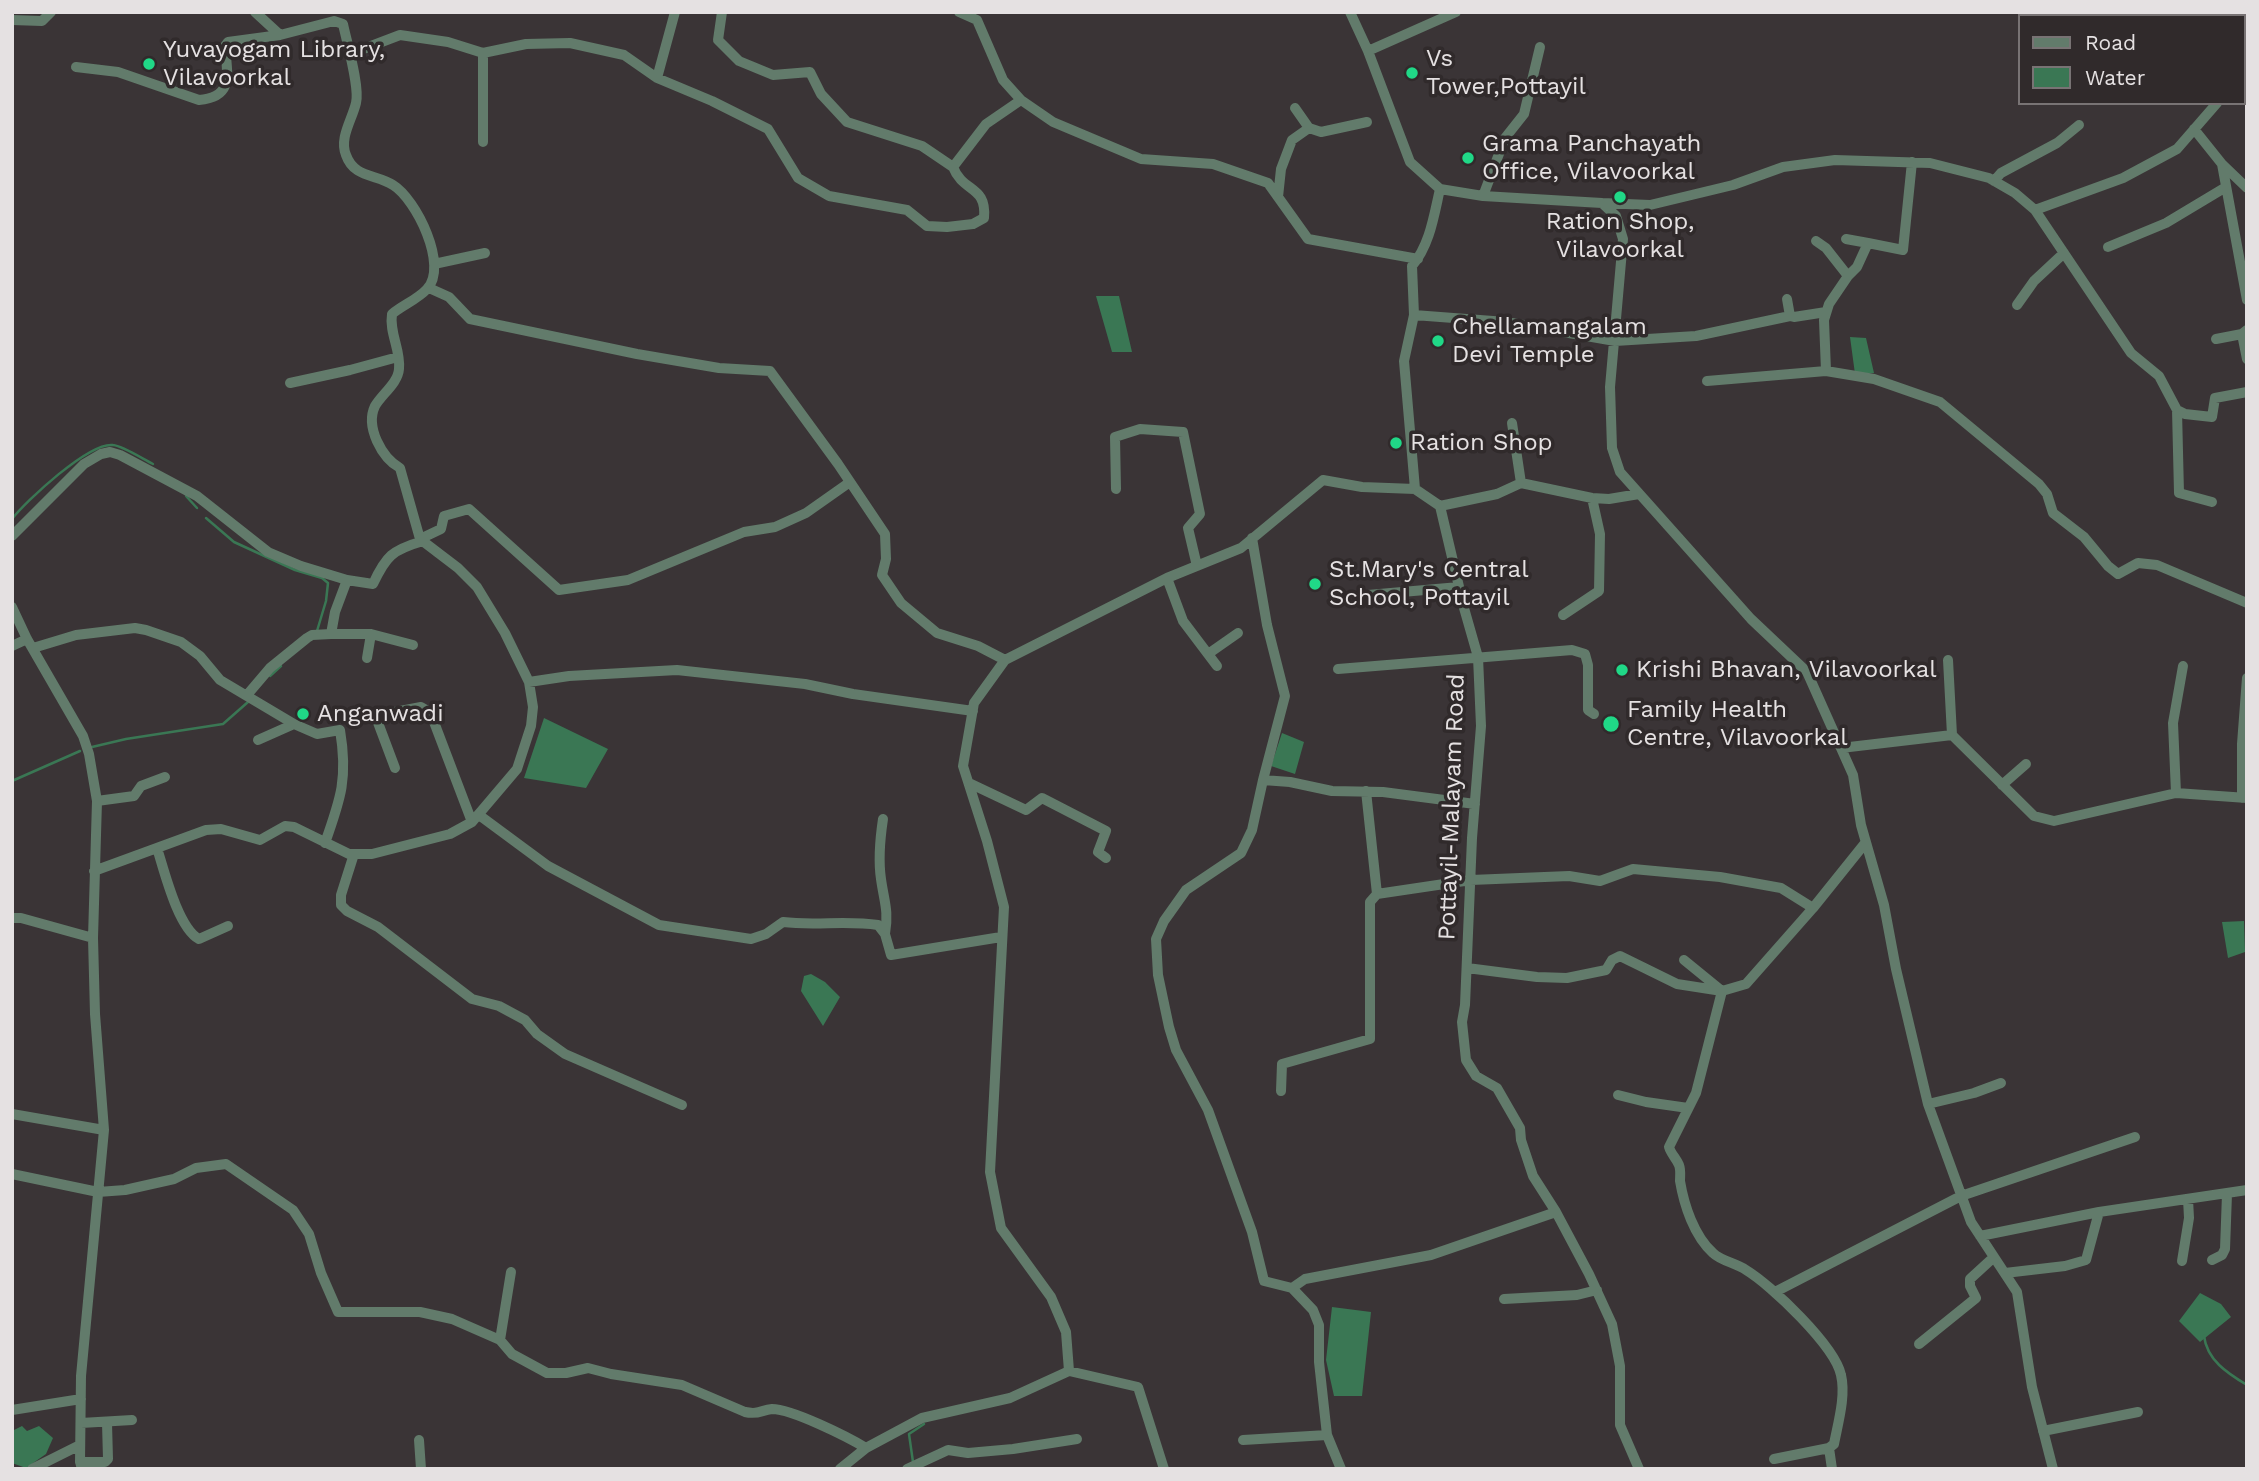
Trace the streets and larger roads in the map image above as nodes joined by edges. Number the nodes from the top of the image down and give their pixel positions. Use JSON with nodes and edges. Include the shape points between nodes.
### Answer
{"nodes":[{"id":1,"x":51,"y":12,"type":"edge"},
{"id":2,"x":254,"y":12,"type":"edge"},
{"id":3,"x":675,"y":12,"type":"edge"},
{"id":4,"x":722,"y":12,"type":"edge"},
{"id":5,"x":959,"y":12,"type":"edge"},
{"id":6,"x":1350,"y":12,"type":"edge"},
{"id":7,"x":1456,"y":12,"type":"edge"},
{"id":8,"x":12,"y":20,"type":"edge"},
{"id":9,"x":280,"y":35,"type":"junction"},
{"id":10,"x":1540,"y":47,"type":"dead end"},
{"id":11,"x":1368,"y":51,"type":"junction"},
{"id":12,"x":483,"y":53,"type":"junction"},
{"id":13,"x":350,"y":54,"type":"junction"},
{"id":14,"x":76,"y":68,"type":"dead end"},
{"id":15,"x":657,"y":78,"type":"junction"},
{"id":16,"x":1021,"y":100,"type":"junction"},
{"id":17,"x":2215,"y":105,"type":"edge"},
{"id":18,"x":1295,"y":108,"type":"dead end"},
{"id":19,"x":1367,"y":122,"type":"dead end"},
{"id":20,"x":2079,"y":125,"type":"dead end"},
{"id":21,"x":1309,"y":128,"type":"junction"},
{"id":22,"x":2194,"y":130,"type":"junction"},
{"id":23,"x":483,"y":142,"type":"dead end"},
{"id":24,"x":1912,"y":162,"type":"junction"},
{"id":25,"x":2222,"y":164,"type":"junction"},
{"id":26,"x":953,"y":167,"type":"junction"},
{"id":27,"x":1994,"y":181,"type":"junction"},
{"id":28,"x":2226,"y":187,"type":"junction"},
{"id":29,"x":2247,"y":188,"type":"edge"},
{"id":30,"x":1440,"y":189,"type":"junction"},
{"id":31,"x":1483,"y":196,"type":"junction"},
{"id":32,"x":1278,"y":198,"type":"junction"},
{"id":33,"x":1602,"y":203,"type":"junction"},
{"id":34,"x":2035,"y":211,"type":"junction"},
{"id":35,"x":1846,"y":239,"type":"dead end"},
{"id":36,"x":1816,"y":242,"type":"dead end"},
{"id":37,"x":1868,"y":243,"type":"junction"},
{"id":38,"x":2108,"y":247,"type":"dead end"},
{"id":39,"x":485,"y":253,"type":"dead end"},
{"id":40,"x":2064,"y":253,"type":"junction"},
{"id":41,"x":1418,"y":259,"type":"junction"},
{"id":42,"x":434,"y":264,"type":"junction"},
{"id":43,"x":1848,"y":276,"type":"junction"},
{"id":44,"x":429,"y":288,"type":"junction"},
{"id":45,"x":1787,"y":299,"type":"dead end"},
{"id":46,"x":2247,"y":300,"type":"edge"},
{"id":47,"x":2017,"y":305,"type":"dead end"},
{"id":48,"x":1826,"y":312,"type":"junction"},
{"id":49,"x":1414,"y":315,"type":"junction"},
{"id":50,"x":1790,"y":316,"type":"junction"},
{"id":51,"x":2244,"y":332,"type":"edge"},
{"id":52,"x":2216,"y":340,"type":"dead end"},
{"id":53,"x":1615,"y":341,"type":"junction"},
{"id":54,"x":398,"y":357,"type":"junction"},
{"id":55,"x":2247,"y":359,"type":"edge"},
{"id":56,"x":1826,"y":371,"type":"junction"},
{"id":57,"x":1707,"y":381,"type":"dead end"},
{"id":58,"x":290,"y":383,"type":"dead end"},
{"id":59,"x":2247,"y":392,"type":"edge"},
{"id":60,"x":2177,"y":410,"type":"junction"},
{"id":61,"x":1513,"y":424,"type":"dead end"},
{"id":62,"x":850,"y":482,"type":"junction"},
{"id":63,"x":1521,"y":483,"type":"junction"},
{"id":64,"x":1116,"y":489,"type":"dead end"},
{"id":65,"x":1415,"y":489,"type":"junction"},
{"id":66,"x":1639,"y":494,"type":"junction"},
{"id":67,"x":1592,"y":498,"type":"junction"},
{"id":68,"x":2212,"y":502,"type":"dead end"},
{"id":69,"x":1440,"y":506,"type":"junction"},
{"id":70,"x":12,"y":536,"type":"edge"},
{"id":71,"x":1252,"y":538,"type":"junction"},
{"id":72,"x":421,"y":540,"type":"junction"},
{"id":73,"x":1197,"y":566,"type":"junction"},
{"id":74,"x":1167,"y":578,"type":"junction"},
{"id":75,"x":347,"y":580,"type":"junction"},
{"id":76,"x":1459,"y":587,"type":"junction"},
{"id":77,"x":1368,"y":595,"type":"dead end"},
{"id":78,"x":2247,"y":603,"type":"edge"},
{"id":79,"x":12,"y":607,"type":"edge"},
{"id":80,"x":1563,"y":615,"type":"dead end"},
{"id":81,"x":1238,"y":633,"type":"dead end"},
{"id":82,"x":331,"y":634,"type":"junction"},
{"id":83,"x":371,"y":634,"type":"junction"},
{"id":84,"x":30,"y":644,"type":"junction"},
{"id":85,"x":413,"y":645,"type":"dead end"},
{"id":86,"x":12,"y":646,"type":"edge"},
{"id":87,"x":1208,"y":654,"type":"junction"},
{"id":88,"x":1478,"y":657,"type":"junction"},
{"id":89,"x":368,"y":659,"type":"dead end"},
{"id":90,"x":1005,"y":660,"type":"junction"},
{"id":91,"x":1948,"y":660,"type":"dead end"},
{"id":92,"x":1217,"y":666,"type":"dead end"},
{"id":93,"x":2183,"y":666,"type":"dead end"},
{"id":94,"x":1338,"y":669,"type":"dead end"},
{"id":95,"x":2247,"y":678,"type":"edge"},
{"id":96,"x":530,"y":682,"type":"junction"},
{"id":97,"x":249,"y":698,"type":"junction"},
{"id":98,"x":973,"y":711,"type":"junction"},
{"id":99,"x":1594,"y":713,"type":"dead end"},
{"id":100,"x":294,"y":724,"type":"junction"},
{"id":101,"x":1952,"y":735,"type":"junction"},
{"id":102,"x":258,"y":740,"type":"dead end"},
{"id":103,"x":1841,"y":748,"type":"junction"},
{"id":104,"x":2026,"y":764,"type":"dead end"},
{"id":105,"x":395,"y":768,"type":"dead end"},
{"id":106,"x":166,"y":777,"type":"dead end"},
{"id":107,"x":1263,"y":780,"type":"junction"},
{"id":108,"x":969,"y":783,"type":"junction"},
{"id":109,"x":2002,"y":785,"type":"junction"},
{"id":110,"x":1366,"y":791,"type":"junction"},
{"id":111,"x":2176,"y":793,"type":"junction"},
{"id":112,"x":2245,"y":798,"type":"edge"},
{"id":113,"x":97,"y":801,"type":"junction"},
{"id":114,"x":1475,"y":804,"type":"junction"},
{"id":115,"x":476,"y":818,"type":"junction"},
{"id":116,"x":883,"y":819,"type":"dead end"},
{"id":117,"x":1866,"y":842,"type":"junction"},
{"id":118,"x":326,"y":843,"type":"junction"},
{"id":119,"x":157,"y":848,"type":"junction"},
{"id":120,"x":354,"y":854,"type":"junction"},
{"id":121,"x":1107,"y":858,"type":"dead end"},
{"id":122,"x":94,"y":871,"type":"junction"},
{"id":123,"x":1471,"y":880,"type":"junction"},
{"id":124,"x":1377,"y":894,"type":"junction"},
{"id":125,"x":1813,"y":908,"type":"junction"},
{"id":126,"x":12,"y":918,"type":"edge"},
{"id":127,"x":228,"y":926,"type":"dead end"},
{"id":128,"x":885,"y":934,"type":"junction"},
{"id":129,"x":1001,"y":937,"type":"junction"},
{"id":130,"x":93,"y":938,"type":"junction"},
{"id":131,"x":1684,"y":960,"type":"dead end"},
{"id":132,"x":1467,"y":968,"type":"junction"},
{"id":133,"x":1722,"y":991,"type":"junction"},
{"id":134,"x":2001,"y":1083,"type":"dead end"},
{"id":135,"x":1281,"y":1091,"type":"dead end"},
{"id":136,"x":1618,"y":1095,"type":"dead end"},
{"id":137,"x":1928,"y":1104,"type":"junction"},
{"id":138,"x":682,"y":1105,"type":"dead end"},
{"id":139,"x":1688,"y":1108,"type":"junction"},
{"id":140,"x":12,"y":1114,"type":"edge"},
{"id":141,"x":104,"y":1130,"type":"junction"},
{"id":142,"x":2135,"y":1137,"type":"dead end"},
{"id":143,"x":12,"y":1174,"type":"edge"},
{"id":144,"x":2247,"y":1190,"type":"edge"},
{"id":145,"x":98,"y":1192,"type":"junction"},
{"id":146,"x":2227,"y":1194,"type":"junction"},
{"id":147,"x":1961,"y":1196,"type":"junction"},
{"id":148,"x":2188,"y":1199,"type":"junction"},
{"id":149,"x":1556,"y":1212,"type":"junction"},
{"id":150,"x":2099,"y":1212,"type":"junction"},
{"id":151,"x":1980,"y":1236,"type":"junction"},
{"id":152,"x":1994,"y":1257,"type":"junction"},
{"id":153,"x":2212,"y":1260,"type":"dead end"},
{"id":154,"x":2182,"y":1261,"type":"dead end"},
{"id":155,"x":511,"y":1272,"type":"dead end"},
{"id":156,"x":2005,"y":1273,"type":"junction"},
{"id":157,"x":1292,"y":1289,"type":"junction"},
{"id":158,"x":1597,"y":1290,"type":"junction"},
{"id":159,"x":1775,"y":1292,"type":"junction"},
{"id":160,"x":1504,"y":1298,"type":"dead end"},
{"id":161,"x":500,"y":1340,"type":"junction"},
{"id":162,"x":1919,"y":1344,"type":"dead end"},
{"id":163,"x":1069,"y":1371,"type":"junction"},
{"id":164,"x":80,"y":1399,"type":"junction"},
{"id":165,"x":12,"y":1410,"type":"edge"},
{"id":166,"x":2138,"y":1412,"type":"dead end"},
{"id":167,"x":132,"y":1420,"type":"dead end"},
{"id":168,"x":81,"y":1423,"type":"junction"},
{"id":169,"x":107,"y":1423,"type":"junction"},
{"id":170,"x":2043,"y":1431,"type":"junction"},
{"id":171,"x":1328,"y":1435,"type":"junction"},
{"id":172,"x":1077,"y":1438,"type":"dead end"},
{"id":173,"x":419,"y":1440,"type":"dead end"},
{"id":174,"x":1243,"y":1440,"type":"dead end"},
{"id":175,"x":80,"y":1445,"type":"junction"},
{"id":176,"x":866,"y":1447,"type":"junction"},
{"id":177,"x":1829,"y":1448,"type":"junction"},
{"id":178,"x":1774,"y":1459,"type":"dead end"},
{"id":179,"x":81,"y":1465,"type":"edge"},
{"id":180,"x":32,"y":1469,"type":"edge"},
{"id":181,"x":421,"y":1469,"type":"edge"},
{"id":182,"x":840,"y":1469,"type":"edge"},
{"id":183,"x":907,"y":1469,"type":"edge"},
{"id":184,"x":1164,"y":1469,"type":"edge"},
{"id":185,"x":1341,"y":1469,"type":"edge"},
{"id":186,"x":1639,"y":1469,"type":"edge"},
{"id":187,"x":1832,"y":1469,"type":"edge"},
{"id":188,"x":2053,"y":1469,"type":"edge"}],
"edges":[{"from":1,"to":8,"type":"street","via":[[42,21]]},
{"from":2,"to":9,"type":"street"},
{"from":3,"to":15,"type":"street"},
{"from":4,"to":26,"type":"street","via":[[718,40],[739,61],[773,75],[810,72],[821,93],[847,122],[922,146]]},
{"from":5,"to":16,"type":"street","via":[[977,20],[1003,80]]},
{"from":6,"to":11,"type":"street"},
{"from":7,"to":11,"type":"street"},
{"from":9,"to":13,"type":"street","via":[[339,22]]},
{"from":9,"to":14,"type":"street","via":[[228,42],[228,84],[206,99],[118,72]]},
{"from":10,"to":31,"type":"street","via":[[1524,114],[1505,138]]},
{"from":11,"to":30,"type":"street","via":[[1410,162]]},
{"from":12,"to":13,"type":"street","via":[[448,41],[400,35]]},
{"from":12,"to":15,"type":"street","via":[[526,44],[570,43],[624,55]]},
{"from":12,"to":23,"type":"street"},
{"from":13,"to":42,"type":"street","via":[[357,101],[345,153],[359,173],[394,185],[408,200],[429,235]]},
{"from":15,"to":26,"type":"street","via":[[768,129],[798,178],[829,196],[907,211],[927,226],[973,225],[984,218],[985,204],[979,194]]},
{"from":16,"to":26,"type":"street","via":[[986,124]]},
{"from":16,"to":32,"type":"street","via":[[1053,122],[1141,159],[1213,164],[1268,183]]},
{"from":17,"to":22,"type":"street"},
{"from":18,"to":21,"type":"street"},
{"from":19,"to":21,"type":"street","via":[[1321,132]]},
{"from":20,"to":27,"type":"street","via":[[2057,144]]},
{"from":21,"to":32,"type":"street","via":[[1292,140],[1281,169]]},
{"from":22,"to":25,"type":"street"},
{"from":22,"to":34,"type":"street","via":[[2177,149],[2123,178]]},
{"from":24,"to":27,"type":"street"},
{"from":24,"to":33,"type":"street","via":[[1836,160],[1783,167],[1733,185],[1650,205]]},
{"from":24,"to":37,"type":"street","via":[[1903,250]]},
{"from":25,"to":28,"type":"street"},
{"from":25,"to":29,"type":"street"},
{"from":27,"to":34,"type":"street"},
{"from":28,"to":38,"type":"street","via":[[2166,223]]},
{"from":28,"to":46,"type":"street"},
{"from":30,"to":31,"type":"street"},
{"from":30,"to":41,"type":"street","via":[[1432,227]]},
{"from":31,"to":33,"type":"street"},
{"from":32,"to":41,"type":"street","via":[[1308,239]]},
{"from":33,"to":53,"type":"street","via":[[1616,216],[1623,239]]},
{"from":34,"to":40,"type":"street"},
{"from":35,"to":37,"type":"street"},
{"from":36,"to":43,"type":"street"},
{"from":37,"to":43,"type":"street"},
{"from":39,"to":42,"type":"street"},
{"from":40,"to":47,"type":"street"},
{"from":40,"to":60,"type":"street","via":[[2132,353],[2159,376]]},
{"from":41,"to":49,"type":"street","via":[[1412,266]]},
{"from":42,"to":44,"type":"street"},
{"from":43,"to":48,"type":"street"},
{"from":44,"to":54,"type":"street","via":[[392,314]]},
{"from":44,"to":62,"type":"street","via":[[449,298],[470,319],[637,354],[770,371]]},
{"from":45,"to":50,"type":"street"},
{"from":48,"to":50,"type":"street"},
{"from":48,"to":56,"type":"street"},
{"from":49,"to":53,"type":"street","via":[[1506,322]]},
{"from":49,"to":65,"type":"street","via":[[1404,361]]},
{"from":50,"to":53,"type":"street","via":[[1696,336]]},
{"from":51,"to":52,"type":"street"},
{"from":51,"to":55,"type":"street"},
{"from":53,"to":66,"type":"street","via":[[1610,387],[1612,448],[1620,472]]},
{"from":54,"to":58,"type":"street"},
{"from":54,"to":72,"type":"street","via":[[397,376],[373,410],[374,431],[379,449],[400,468]]},
{"from":56,"to":57,"type":"street"},
{"from":56,"to":78,"type":"street","via":[[1874,379],[1940,402],[2039,484],[2053,513],[2084,537],[2118,574],[2138,563],[2157,565]]},
{"from":59,"to":60,"type":"street","via":[[2215,398],[2212,417]]},
{"from":60,"to":68,"type":"street","via":[[2179,493]]},
{"from":61,"to":63,"type":"street"},
{"from":62,"to":72,"type":"street","via":[[806,513],[775,527],[744,532],[628,580],[559,590],[468,509],[444,516],[441,529]]},
{"from":62,"to":90,"type":"street","via":[[885,534],[882,575],[901,603],[937,634]]},
{"from":63,"to":67,"type":"street"},
{"from":63,"to":69,"type":"street","via":[[1497,494]]},
{"from":64,"to":73,"type":"street","via":[[1115,437],[1140,429],[1183,432],[1200,514],[1188,527]]},
{"from":65,"to":69,"type":"street"},
{"from":65,"to":71,"type":"street","via":[[1323,480]]},
{"from":66,"to":67,"type":"street"},
{"from":66,"to":103,"type":"street","via":[[1751,619],[1807,672]]},
{"from":67,"to":80,"type":"street","via":[[1600,534],[1599,591]]},
{"from":69,"to":76,"type":"street","name":"Pottayil-Malayam Road"},
{"from":70,"to":75,"type":"street","via":[[84,464],[110,452],[197,496],[268,552]]},
{"from":71,"to":73,"type":"street","via":[[1241,548]]},
{"from":71,"to":107,"type":"street","via":[[1284,696]]},
{"from":72,"to":75,"type":"street","via":[[384,559],[373,584]]},
{"from":72,"to":96,"type":"street","via":[[477,587]]},
{"from":73,"to":74,"type":"street"},
{"from":74,"to":87,"type":"street","via":[[1183,621]]},
{"from":74,"to":90,"type":"street"},
{"from":75,"to":82,"type":"street"},
{"from":76,"to":77,"type":"street"},
{"from":76,"to":88,"type":"street","name":"Pottayil-Malayam Road"},
{"from":79,"to":84,"type":"street"},
{"from":81,"to":87,"type":"street"},
{"from":82,"to":83,"type":"street"},
{"from":82,"to":97,"type":"street","via":[[312,635],[270,668]]},
{"from":83,"to":85,"type":"street"},
{"from":83,"to":89,"type":"street"},
{"from":84,"to":86,"type":"street"},
{"from":84,"to":97,"type":"street","via":[[146,630],[181,642],[220,680]]},
{"from":84,"to":113,"type":"street","via":[[83,736]]},
{"from":87,"to":92,"type":"street"},
{"from":88,"to":94,"type":"street"},
{"from":88,"to":99,"type":"street","via":[[1573,650],[1585,654],[1588,710]]},
{"from":88,"to":114,"type":"street","name":"Pottayil-Malayam Road","via":[[1481,726]]},
{"from":90,"to":98,"type":"street"},
{"from":91,"to":101,"type":"street"},
{"from":93,"to":111,"type":"street","via":[[2173,723]]},
{"from":95,"to":112,"type":"street","via":[[2242,744]]},
{"from":96,"to":98,"type":"street","via":[[677,670],[805,684]]},
{"from":96,"to":115,"type":"street","via":[[531,726],[517,769]]},
{"from":97,"to":100,"type":"street"},
{"from":98,"to":108,"type":"street","via":[[963,766]]},
{"from":100,"to":102,"type":"street"},
{"from":100,"to":118,"type":"street","via":[[317,733],[340,730],[343,794]]},
{"from":101,"to":103,"type":"street"},
{"from":101,"to":109,"type":"street"},
{"from":103,"to":117,"type":"street","via":[[1853,775]]},
{"from":104,"to":109,"type":"street"},
{"from":105,"to":115,"type":"street","via":[[379,715],[421,707],[434,722]]},
{"from":106,"to":113,"type":"street","via":[[141,786],[134,796]]},
{"from":107,"to":110,"type":"street","via":[[1332,791]]},
{"from":107,"to":157,"type":"street","via":[[1241,853],[1186,890],[1164,921],[1156,939],[1157,975],[1172,1038],[1208,1110],[1252,1232],[1264,1280]]},
{"from":108,"to":121,"type":"street","via":[[1026,810],[1042,798],[1106,831],[1098,852]]},
{"from":108,"to":129,"type":"street","via":[[1004,907]]},
{"from":109,"to":111,"type":"street","via":[[2034,816],[2053,821]]},
{"from":110,"to":114,"type":"street"},
{"from":110,"to":124,"type":"street"},
{"from":111,"to":112,"type":"street"},
{"from":113,"to":122,"type":"street"},
{"from":114,"to":123,"type":"street","name":"Pottayil-Malayam Road"},
{"from":115,"to":120,"type":"street","via":[[450,834],[372,854]]},
{"from":115,"to":128,"type":"street","via":[[548,866],[659,925],[751,939],[783,922],[863,922],[878,925]]},
{"from":116,"to":128,"type":"street","via":[[879,852],[888,917]]},
{"from":117,"to":125,"type":"street"},
{"from":117,"to":137,"type":"street"},
{"from":118,"to":119,"type":"street","via":[[285,826],[260,839],[206,830]]},
{"from":118,"to":120,"type":"street"},
{"from":119,"to":122,"type":"street"},
{"from":119,"to":127,"type":"street","via":[[177,909],[194,937]]},
{"from":120,"to":138,"type":"street","via":[[341,895],[341,905],[347,911],[379,928],[472,999],[525,1020],[565,1054]]},
{"from":122,"to":130,"type":"street"},
{"from":123,"to":124,"type":"street"},
{"from":123,"to":125,"type":"street","via":[[1569,876],[1600,881],[1633,869],[1781,888]]},
{"from":123,"to":132,"type":"street","name":"Pottayil-Malayam Road"},
{"from":124,"to":135,"type":"street","via":[[1370,902],[1370,1039],[1282,1064]]},
{"from":125,"to":133,"type":"street","via":[[1746,985]]},
{"from":126,"to":130,"type":"street"},
{"from":128,"to":129,"type":"street","via":[[891,955]]},
{"from":129,"to":163,"type":"street","via":[[990,1172],[1001,1228],[1051,1297],[1066,1332]]},
{"from":130,"to":141,"type":"street"},
{"from":131,"to":133,"type":"street"},
{"from":132,"to":133,"type":"street","via":[[1567,978],[1606,970],[1620,956],[1677,984]]},
{"from":132,"to":149,"type":"street","name":"Pottayil-Malayam Road","via":[[1462,1022],[1466,1060],[1476,1076],[1497,1088],[1509,1108],[1520,1128],[1533,1177]]},
{"from":133,"to":139,"type":"street","via":[[1706,1059]]},
{"from":134,"to":137,"type":"street"},
{"from":136,"to":139,"type":"street"},
{"from":137,"to":147,"type":"street"},
{"from":139,"to":159,"type":"street","via":[[1669,1147],[1679,1165],[1697,1233],[1714,1254],[1745,1269]]},
{"from":140,"to":141,"type":"street"},
{"from":141,"to":145,"type":"street"},
{"from":142,"to":147,"type":"street"},
{"from":143,"to":145,"type":"street"},
{"from":144,"to":146,"type":"street"},
{"from":145,"to":161,"type":"street","via":[[125,1190],[174,1179],[196,1168],[226,1164],[293,1210],[309,1234],[338,1312],[420,1312],[452,1319]]},
{"from":145,"to":164,"type":"street"},
{"from":146,"to":148,"type":"street"},
{"from":146,"to":153,"type":"street","via":[[2225,1249]]},
{"from":147,"to":151,"type":"street"},
{"from":147,"to":159,"type":"street"},
{"from":148,"to":150,"type":"street"},
{"from":148,"to":154,"type":"street"},
{"from":149,"to":157,"type":"street","via":[[1456,1248],[1305,1279]]},
{"from":149,"to":158,"type":"street","name":"Pottayil-Malayam Road"},
{"from":150,"to":151,"type":"street"},
{"from":150,"to":156,"type":"street","via":[[2086,1260]]},
{"from":151,"to":152,"type":"street"},
{"from":152,"to":156,"type":"street"},
{"from":152,"to":162,"type":"street","via":[[1970,1279],[1976,1298]]},
{"from":155,"to":161,"type":"street"},
{"from":156,"to":170,"type":"street","via":[[2017,1292]]},
{"from":157,"to":171,"type":"street","via":[[1319,1325]]},
{"from":158,"to":160,"type":"street"},
{"from":158,"to":186,"type":"street","name":"Pottayil-Malayam Road","via":[[1612,1324],[1620,1366],[1620,1425]]},
{"from":159,"to":177,"type":"street","via":[[1833,1355],[1841,1376],[1840,1408],[1834,1444]]},
{"from":161,"to":176,"type":"street","via":[[512,1354],[547,1373],[588,1368],[682,1385],[745,1412],[772,1409],[787,1413]]},
{"from":163,"to":176,"type":"street","via":[[1010,1398],[922,1418]]},
{"from":163,"to":184,"type":"street","via":[[1138,1387]]},
{"from":164,"to":165,"type":"street"},
{"from":164,"to":168,"type":"street"},
{"from":166,"to":170,"type":"street"},
{"from":167,"to":169,"type":"street"},
{"from":168,"to":169,"type":"street"},
{"from":168,"to":175,"type":"street"},
{"from":169,"to":179,"type":"street","via":[[108,1459]]},
{"from":170,"to":188,"type":"street"},
{"from":171,"to":174,"type":"street"},
{"from":171,"to":185,"type":"street"},
{"from":172,"to":183,"type":"street","via":[[1013,1449],[948,1450]]},
{"from":173,"to":181,"type":"street"},
{"from":175,"to":179,"type":"street"},
{"from":175,"to":180,"type":"street"},
{"from":176,"to":182,"type":"street"},
{"from":177,"to":178,"type":"street"},
{"from":177,"to":187,"type":"street"}]}
